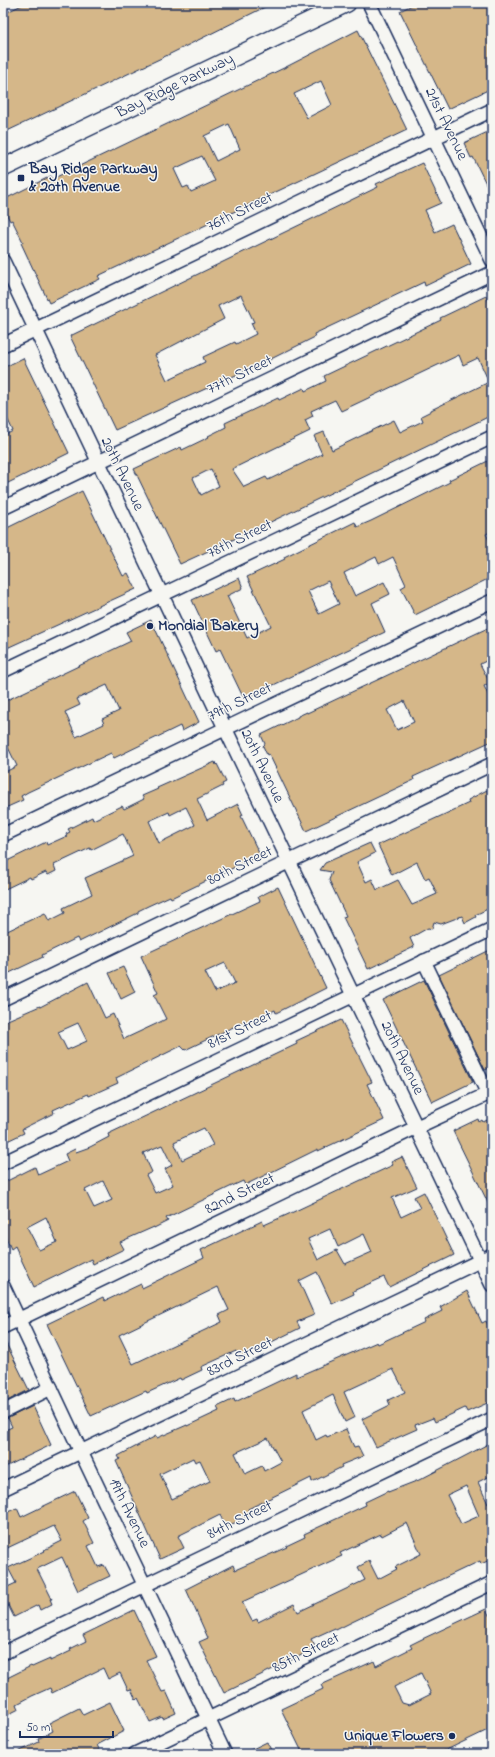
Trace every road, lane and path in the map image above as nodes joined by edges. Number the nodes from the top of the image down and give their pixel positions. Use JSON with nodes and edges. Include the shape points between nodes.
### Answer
{"nodes":[{"id":1,"x":347,"y":3,"type":"edge"},
{"id":2,"x":369,"y":3,"type":"edge"},
{"id":3,"x":492,"y":110,"type":"edge"},
{"id":4,"x":434,"y":138,"type":"junction"},
{"id":5,"x":3,"y":168,"type":"edge"},
{"id":6,"x":492,"y":260,"type":"edge"},
{"id":7,"x":3,"y":261,"type":"edge"},
{"id":8,"x":492,"y":273,"type":"edge"},
{"id":9,"x":36,"y":329,"type":"junction"},
{"id":10,"x":3,"y":345,"type":"edge"},
{"id":11,"x":492,"y":437,"type":"edge"},
{"id":12,"x":98,"y":462,"type":"junction"},
{"id":13,"x":3,"y":508,"type":"edge"},
{"id":14,"x":162,"y":596,"type":"junction"},
{"id":15,"x":492,"y":601,"type":"edge"},
{"id":16,"x":3,"y":672,"type":"edge"},
{"id":17,"x":225,"y":728,"type":"junction"},
{"id":18,"x":492,"y":764,"type":"edge"},
{"id":19,"x":3,"y":835,"type":"edge"},
{"id":20,"x":289,"y":861,"type":"junction"},
{"id":21,"x":492,"y":929,"type":"edge"},
{"id":22,"x":424,"y":961,"type":"junction"},
{"id":23,"x":353,"y":995,"type":"junction"},
{"id":24,"x":3,"y":999,"type":"edge"},
{"id":25,"x":490,"y":1093,"type":"edge"},
{"id":26,"x":417,"y":1127,"type":"junction"},
{"id":27,"x":3,"y":1163,"type":"edge"},
{"id":28,"x":486,"y":1258,"type":"edge"},
{"id":29,"x":492,"y":1285,"type":"edge"},
{"id":30,"x":3,"y":1286,"type":"edge"},
{"id":31,"x":19,"y":1319,"type":"junction"},
{"id":32,"x":3,"y":1327,"type":"edge"},
{"id":33,"x":51,"y":1388,"type":"junction"},
{"id":34,"x":3,"y":1412,"type":"edge"},
{"id":35,"x":492,"y":1419,"type":"edge"},
{"id":36,"x":81,"y":1452,"type":"junction"},
{"id":37,"x":3,"y":1489,"type":"edge"},
{"id":38,"x":492,"y":1583,"type":"edge"},
{"id":39,"x":145,"y":1584,"type":"junction"},
{"id":40,"x":3,"y":1653,"type":"edge"},
{"id":41,"x":208,"y":1719,"type":"junction"},
{"id":42,"x":135,"y":1754,"type":"edge"},
{"id":43,"x":226,"y":1754,"type":"edge"}],
"edges":[{"from":1,"to":5,"type":"main road","name":"Bay Ridge Parkway"},
{"from":2,"to":4,"type":"street","name":"21st Avenue"},
{"from":3,"to":4,"type":"street","name":"76th Street"},
{"from":4,"to":6,"type":"street","name":"21st Avenue"},
{"from":4,"to":9,"type":"street","name":"76th Street"},
{"from":7,"to":9,"type":"street","name":"20th Avenue"},
{"from":8,"to":12,"type":"street","name":"77th Street"},
{"from":9,"to":10,"type":"street","name":"76th Street"},
{"from":9,"to":12,"type":"street","name":"20th Avenue"},
{"from":11,"to":14,"type":"street","name":"78th Street"},
{"from":12,"to":13,"type":"street","name":"77th Street"},
{"from":12,"to":14,"type":"street","name":"20th Avenue"},
{"from":14,"to":16,"type":"street","name":"78th Street"},
{"from":14,"to":17,"type":"street","name":"20th Avenue"},
{"from":15,"to":17,"type":"street","name":"79th Street"},
{"from":17,"to":19,"type":"street","name":"79th Street"},
{"from":17,"to":20,"type":"street","name":"20th Avenue"},
{"from":18,"to":20,"type":"street","name":"80th Street"},
{"from":20,"to":23,"type":"street","name":"20th Avenue"},
{"from":20,"to":24,"type":"street","name":"80th Street"},
{"from":21,"to":22,"type":"street","name":"81st Street"},
{"from":22,"to":23,"type":"street","name":"81st Street"},
{"from":22,"to":25,"type":"street"},
{"from":23,"to":26,"type":"street","name":"20th Avenue"},
{"from":23,"to":27,"type":"street","name":"81st Street"},
{"from":25,"to":26,"type":"street","name":"82nd Street"},
{"from":26,"to":28,"type":"street","name":"20th Avenue"},
{"from":26,"to":31,"type":"street","name":"82nd Street"},
{"from":28,"to":29,"type":"street","name":"20th Avenue"},
{"from":28,"to":36,"type":"street","name":"83rd Street"},
{"from":30,"to":31,"type":"street","name":"19th Avenue"},
{"from":31,"to":32,"type":"street","name":"82nd Street"},
{"from":31,"to":33,"type":"street","name":"19th Avenue"},
{"from":33,"to":34,"type":"street"},
{"from":33,"to":36,"type":"street","name":"19th Avenue"},
{"from":35,"to":39,"type":"street","name":"84th Street"},
{"from":36,"to":37,"type":"street","name":"83rd Street"},
{"from":36,"to":39,"type":"street","name":"19th Avenue"},
{"from":38,"to":41,"type":"street","name":"85th Street"},
{"from":39,"to":40,"type":"street","name":"84th Street"},
{"from":39,"to":41,"type":"street","name":"19th Avenue"},
{"from":41,"to":42,"type":"street","name":"85th Street"},
{"from":41,"to":43,"type":"street","name":"19th Avenue"}]}
